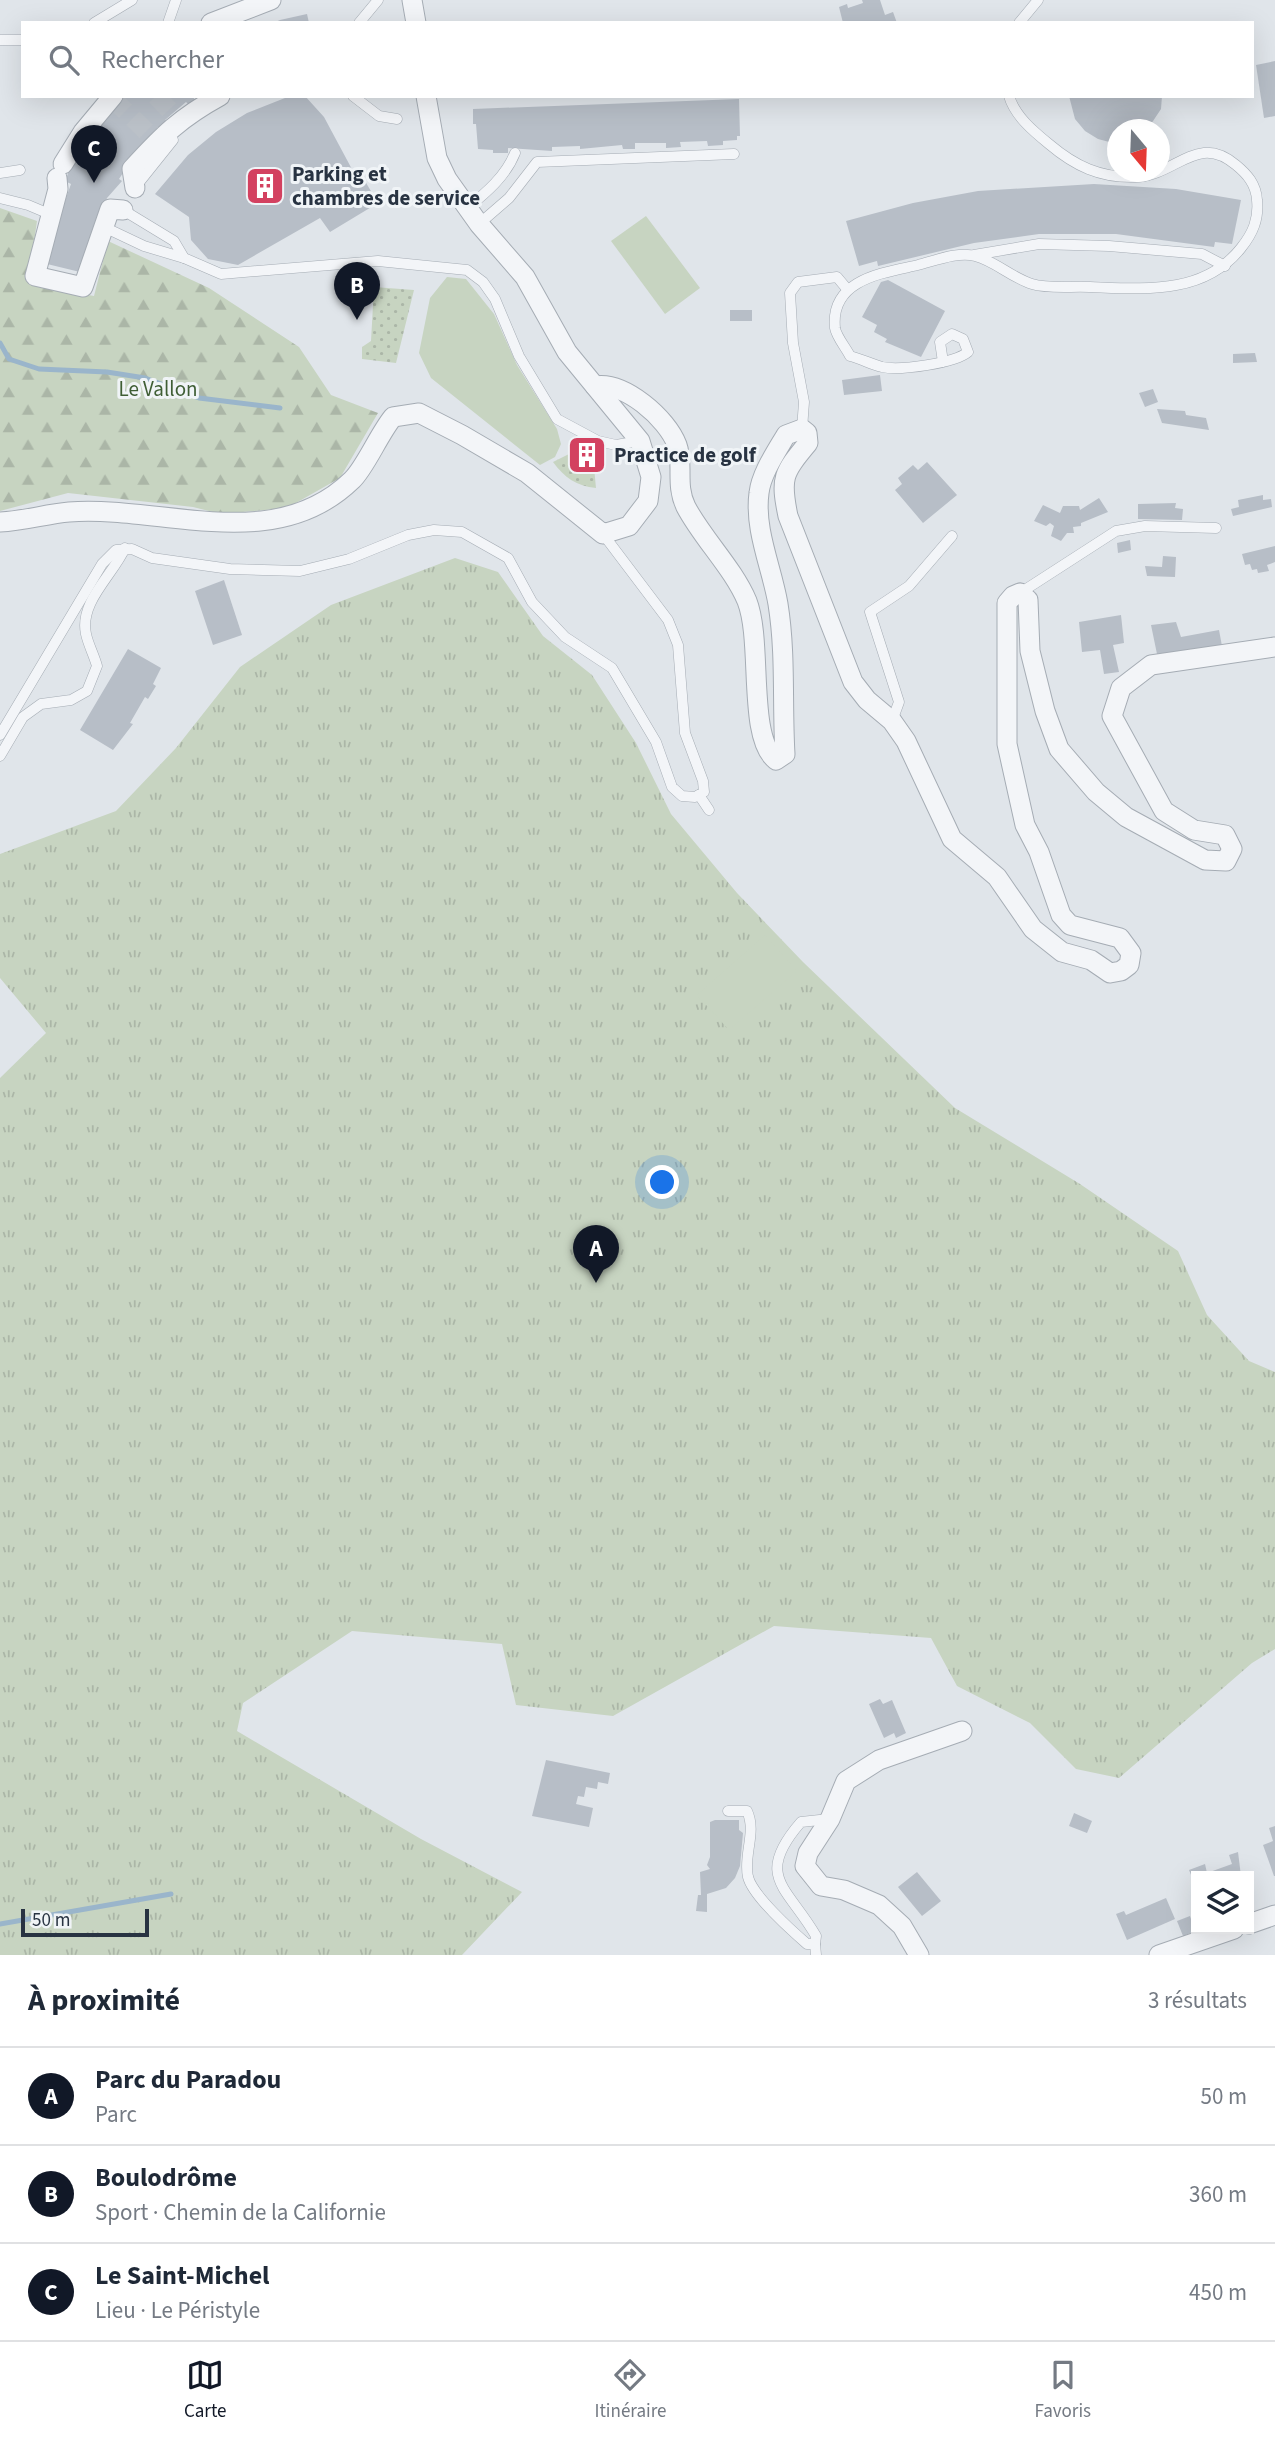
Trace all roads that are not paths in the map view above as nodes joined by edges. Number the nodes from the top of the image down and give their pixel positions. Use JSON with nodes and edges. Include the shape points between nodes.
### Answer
{"nodes":[{"id":1,"x":132,"y":0,"type":"edge"},
{"id":2,"x":176,"y":0,"type":"edge"},
{"id":3,"x":271,"y":0,"type":"edge"},
{"id":4,"x":378,"y":0,"type":"edge"},
{"id":5,"x":412,"y":0,"type":"edge"},
{"id":6,"x":1038,"y":0,"type":"edge"},
{"id":7,"x":97,"y":21,"type":"edge"},
{"id":8,"x":169,"y":21,"type":"edge"},
{"id":9,"x":216,"y":21,"type":"edge"},
{"id":10,"x":361,"y":21,"type":"edge"},
{"id":11,"x":416,"y":21,"type":"edge"},
{"id":12,"x":1021,"y":21,"type":"edge"},
{"id":13,"x":0,"y":40,"type":"edge"},
{"id":14,"x":21,"y":40,"type":"edge"},
{"id":15,"x":111,"y":98,"type":"edge"},
{"id":16,"x":216,"y":98,"type":"edge"},
{"id":17,"x":230,"y":98,"type":"edge"},
{"id":18,"x":356,"y":98,"type":"edge"},
{"id":19,"x":426,"y":98,"type":"edge"},
{"id":20,"x":1010,"y":98,"type":"edge"},
{"id":21,"x":397,"y":119,"type":"dead end"},
{"id":22,"x":515,"y":153,"type":"dead end"},
{"id":23,"x":734,"y":154,"type":"dead end"},
{"id":24,"x":20,"y":170,"type":"dead end"},
{"id":25,"x":0,"y":173,"type":"edge"},
{"id":26,"x":135,"y":188,"type":"joint"},
{"id":27,"x":0,"y":198,"type":"edge"},
{"id":28,"x":467,"y":208,"type":"junction"},
{"id":29,"x":123,"y":210,"type":"joint"},
{"id":30,"x":47,"y":213,"type":"dead end"},
{"id":31,"x":479,"y":225,"type":"junction"},
{"id":32,"x":106,"y":228,"type":"dead end"},
{"id":33,"x":973,"y":255,"type":"junction"},
{"id":34,"x":184,"y":258,"type":"junction"},
{"id":35,"x":1225,"y":266,"type":"junction"},
{"id":36,"x":848,"y":289,"type":"junction"},
{"id":37,"x":943,"y":362,"type":"dead end"},
{"id":38,"x":596,"y":386,"type":"junction"},
{"id":39,"x":802,"y":429,"type":"junction"},
{"id":40,"x":640,"y":441,"type":"junction"},
{"id":41,"x":0,"y":522,"type":"edge"},
{"id":42,"x":1216,"y":528,"type":"dead end"},
{"id":43,"x":603,"y":534,"type":"junction"},
{"id":44,"x":952,"y":536,"type":"dead end"},
{"id":45,"x":125,"y":548,"type":"junction"},
{"id":46,"x":1020,"y":593,"type":"junction"},
{"id":47,"x":1275,"y":647,"type":"edge"},
{"id":48,"x":892,"y":721,"type":"junction"},
{"id":49,"x":0,"y":735,"type":"edge"},
{"id":50,"x":0,"y":756,"type":"edge"},
{"id":51,"x":699,"y":795,"type":"junction"},
{"id":52,"x":709,"y":810,"type":"dead end"},
{"id":53,"x":962,"y":1731,"type":"dead end"},
{"id":54,"x":728,"y":1811,"type":"dead end"},
{"id":55,"x":830,"y":1819,"type":"junction"},
{"id":56,"x":1275,"y":1915,"type":"edge"},
{"id":57,"x":1254,"y":1922,"type":"edge"},
{"id":58,"x":1220,"y":1934,"type":"edge"},
{"id":59,"x":816,"y":1949,"type":"edge"},
{"id":60,"x":919,"y":1955,"type":"edge"},
{"id":61,"x":1159,"y":1955,"type":"edge"}],
"edges":[{"from":1,"to":7,"type":"lane"},
{"from":2,"to":8,"type":"lane"},
{"from":3,"to":9,"type":"street"},
{"from":4,"to":10,"type":"lane"},
{"from":5,"to":11,"type":"street"},
{"from":6,"to":12,"type":"lane"},
{"from":13,"to":14,"type":"lane"},
{"from":15,"to":29,"type":"street","via":[[83,132],[60,171],[35,276],[83,287],[110,209]]},
{"from":16,"to":26,"type":"street","via":[[168,129],[132,169]]},
{"from":17,"to":26,"type":"lane","via":[[189,124]]},
{"from":18,"to":21,"type":"lane","via":[[379,116]]},
{"from":19,"to":28,"type":"street","via":[[437,158]]},
{"from":20,"to":35,"type":"lane","via":[[1018,116],[1070,161],[1092,173],[1136,177],[1166,170],[1195,152],[1222,153],[1249,176],[1257,197],[1253,232]]},
{"from":22,"to":28,"type":"lane","via":[[509,168]]},
{"from":23,"to":31,"type":"lane","via":[[537,162],[509,198]]},
{"from":24,"to":25,"type":"lane"},
{"from":27,"to":30,"type":"lane"},
{"from":28,"to":31,"type":"street"},
{"from":29,"to":34,"type":"lane","via":[[174,241]]},
{"from":31,"to":38,"type":"street","via":[[525,277],[567,352]]},
{"from":32,"to":34,"type":"lane"},
{"from":33,"to":35,"type":"lane","via":[[1039,244],[1109,246],[1202,254]]},
{"from":33,"to":35,"type":"lane","via":[[1033,285],[1157,290],[1196,281]]},
{"from":33,"to":36,"type":"lane","via":[[877,275]]},
{"from":34,"to":40,"type":"lane","via":[[221,274],[378,261],[467,270],[495,299],[519,356],[557,419],[598,441],[616,445]]},
{"from":36,"to":37,"type":"lane","via":[[838,307],[835,329],[850,356],[885,368]]},
{"from":36,"to":39,"type":"lane","via":[[837,277],[798,282],[790,293],[804,402]]},
{"from":38,"to":39,"type":"street","via":[[608,384],[640,402],[665,425],[678,446],[678,481],[685,505],[747,601],[757,650],[757,714],[766,752],[776,760],[785,754],[785,663],[778,603],[757,514],[759,489],[786,435]]},
{"from":38,"to":40,"type":"street"},
{"from":39,"to":48,"type":"street","via":[[808,443],[790,465],[782,488],[788,516],[853,682]]},
{"from":40,"to":43,"type":"street","via":[[651,477],[648,501],[629,526]]},
{"from":41,"to":43,"type":"street","via":[[69,512],[228,524],[279,518],[318,505],[354,478],[393,417],[419,413],[527,473]]},
{"from":42,"to":46,"type":"lane","via":[[1146,526],[1116,531]]},
{"from":43,"to":51,"type":"lane","via":[[668,620],[678,645],[685,733],[703,781],[704,792]]},
{"from":44,"to":48,"type":"lane","via":[[909,586],[870,611],[899,702]]},
{"from":45,"to":49,"type":"lane","via":[[116,550],[103,564]]},
{"from":45,"to":50,"type":"lane","via":[[90,602],[85,620],[97,666],[87,691],[71,701],[41,704],[32,710]]},
{"from":45,"to":51,"type":"lane","via":[[152,558],[230,569],[300,571],[349,559],[408,535],[434,530],[462,532],[508,558],[532,602],[565,637],[611,668],[656,742],[672,787],[682,796]]},
{"from":46,"to":47,"type":"street","via":[[1028,600],[1030,651],[1059,749],[1096,792],[1126,817],[1205,860],[1226,861],[1232,849],[1225,835],[1194,830],[1164,811],[1112,716],[1121,688],[1150,665]]},
{"from":46,"to":48,"type":"street","via":[[1007,603],[1005,624],[1007,744],[1018,804],[1061,915],[1070,925],[1120,938],[1131,953],[1129,965],[1110,973],[1091,960],[1062,952],[1033,929],[997,877],[953,839]]},
{"from":51,"to":52,"type":"lane"},
{"from":53,"to":55,"type":"street","via":[[879,1760],[846,1780]]},
{"from":54,"to":59,"type":"lane","via":[[747,1811],[752,1821],[748,1877],[755,1889],[792,1931]]},
{"from":55,"to":59,"type":"lane","via":[[801,1822],[785,1840],[776,1864],[779,1884],[807,1920],[816,1936]]},
{"from":55,"to":60,"type":"street","via":[[805,1866],[821,1886],[879,1905],[902,1926]]},
{"from":56,"to":57,"type":"street"},
{"from":58,"to":61,"type":"street"}]}
